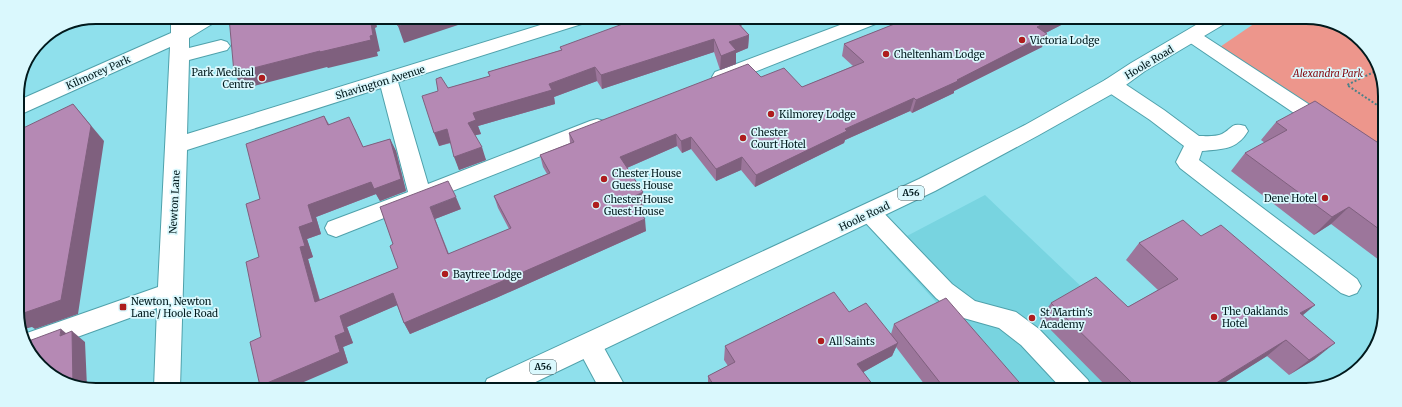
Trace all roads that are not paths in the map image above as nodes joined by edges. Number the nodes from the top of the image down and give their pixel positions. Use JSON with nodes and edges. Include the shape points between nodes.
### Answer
{"nodes":[{"id":1,"x":199,"y":24,"type":"edge"},
{"id":2,"x":563,"y":24,"type":"edge"},
{"id":3,"x":859,"y":24,"type":"edge"},
{"id":4,"x":1212,"y":24,"type":"edge"},
{"id":5,"x":179,"y":36,"type":"edge"},
{"id":6,"x":1192,"y":36,"type":"junction"},
{"id":7,"x":221,"y":46,"type":"dead end"},
{"id":8,"x":388,"y":80,"type":"junction"},
{"id":9,"x":702,"y":84,"type":"edge"},
{"id":10,"x":1112,"y":85,"type":"junction"},
{"id":11,"x":24,"y":106,"type":"edge"},
{"id":12,"x":614,"y":119,"type":"edge"},
{"id":13,"x":1238,"y":131,"type":"dead end"},
{"id":14,"x":1338,"y":133,"type":"edge"},
{"id":15,"x":1195,"y":144,"type":"junction"},
{"id":16,"x":177,"y":145,"type":"junction"},
{"id":17,"x":420,"y":196,"type":"junction"},
{"id":18,"x":870,"y":213,"type":"junction"},
{"id":19,"x":336,"y":228,"type":"dead end"},
{"id":20,"x":1349,"y":286,"type":"dead end"},
{"id":21,"x":169,"y":293,"type":"junction"},
{"id":22,"x":31,"y":344,"type":"edge"},
{"id":23,"x":589,"y":345,"type":"junction"},
{"id":24,"x":167,"y":383,"type":"edge"},
{"id":25,"x":507,"y":383,"type":"edge"},
{"id":26,"x":610,"y":383,"type":"edge"},
{"id":27,"x":1073,"y":383,"type":"edge"}],
"edges":[{"from":1,"to":5,"type":"main road"},
{"from":2,"to":8,"type":"main road","name":"Shavington Avenue"},
{"from":3,"to":9,"type":"main road"},
{"from":4,"to":6,"type":"main road","name":"Hoole Road","number":"A56"},
{"from":5,"to":7,"type":"main road"},
{"from":5,"to":11,"type":"main road","name":"Kilmorey Park"},
{"from":5,"to":16,"type":"main road","name":"Newton Lane"},
{"from":6,"to":10,"type":"main road","name":"Hoole Road","number":"A56"},
{"from":6,"to":14,"type":"main road"},
{"from":8,"to":16,"type":"main road","name":"Shavington Avenue","via":[[289,103]]},
{"from":8,"to":17,"type":"main road"},
{"from":10,"to":15,"type":"main road"},
{"from":10,"to":18,"type":"main road","name":"Hoole Road","number":"A56","via":[[1032,130]]},
{"from":12,"to":17,"type":"main road"},
{"from":13,"to":15,"type":"main road","via":[[1227,141]]},
{"from":15,"to":20,"type":"main road","via":[[1187,162]]},
{"from":16,"to":21,"type":"main road","name":"Newton Lane"},
{"from":17,"to":19,"type":"main road"},
{"from":18,"to":23,"type":"main road","name":"Hoole Road","number":"A56"},
{"from":18,"to":27,"type":"main road","via":[[944,291],[969,310],[1007,320],[1030,337]]},
{"from":21,"to":22,"type":"main road"},
{"from":21,"to":24,"type":"main road","name":"Newton Lane"},
{"from":23,"to":25,"type":"main road","name":"Hoole Road","number":"A56"},
{"from":23,"to":26,"type":"main road"}]}
